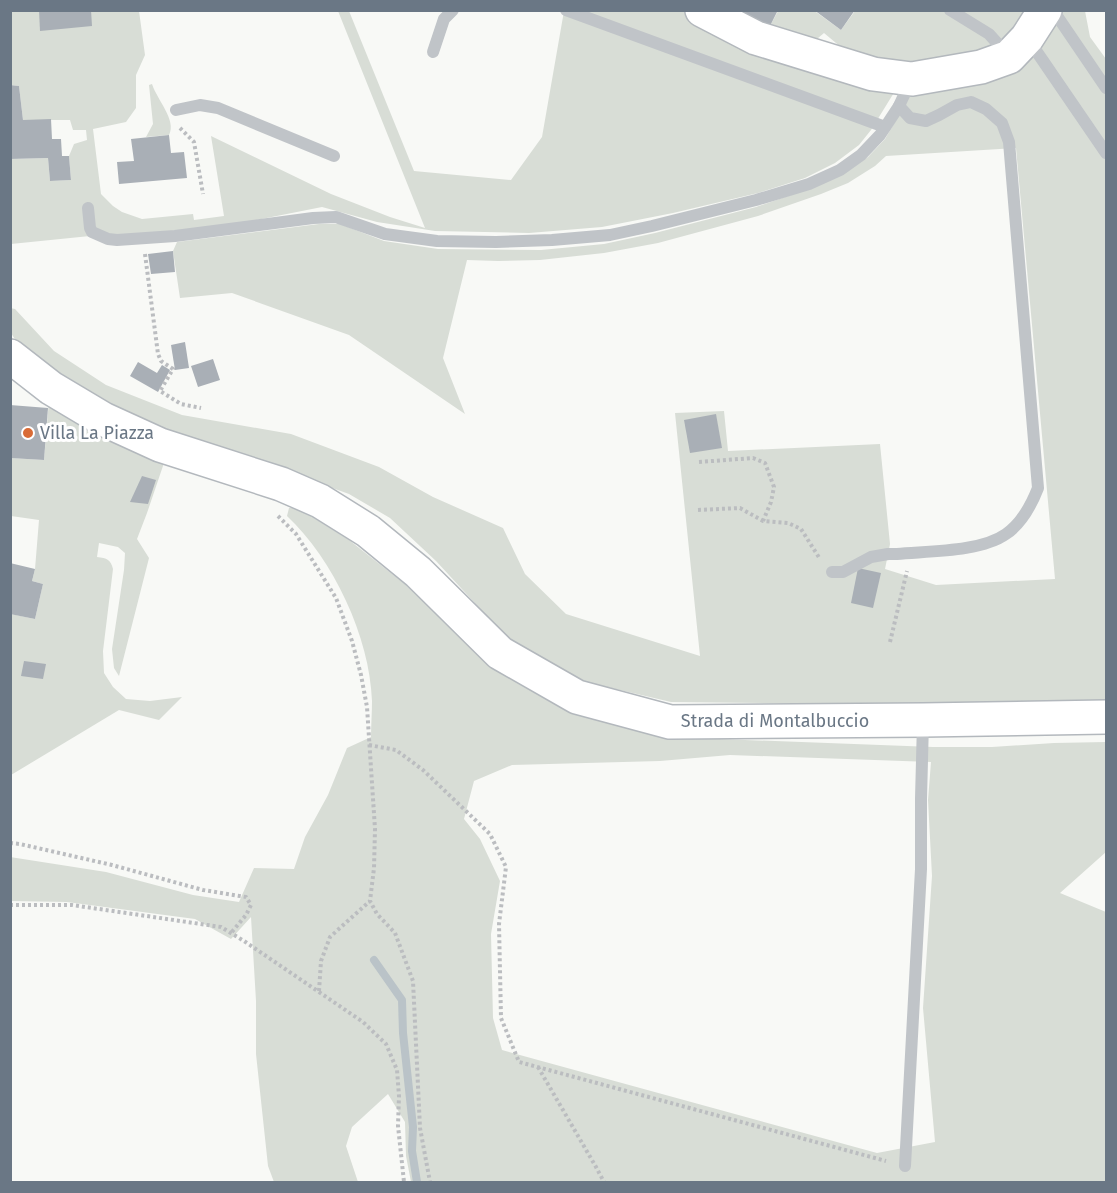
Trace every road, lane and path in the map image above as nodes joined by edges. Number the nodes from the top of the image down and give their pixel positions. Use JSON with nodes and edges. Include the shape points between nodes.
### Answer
{"nodes":[{"id":1,"x":453,"y":10,"type":"edge"},
{"id":2,"x":566,"y":10,"type":"edge"},
{"id":3,"x":702,"y":10,"type":"edge"},
{"id":4,"x":950,"y":10,"type":"edge"},
{"id":5,"x":1045,"y":10,"type":"edge"},
{"id":6,"x":1053,"y":10,"type":"edge"},
{"id":7,"x":1018,"y":48,"type":"junction"},
{"id":8,"x":433,"y":52,"type":"dead end"},
{"id":9,"x":1107,"y":88,"type":"edge"},
{"id":10,"x":905,"y":93,"type":"junction"},
{"id":11,"x":176,"y":110,"type":"dead end"},
{"id":12,"x":178,"y":125,"type":"dead end"},
{"id":13,"x":885,"y":126,"type":"junction"},
{"id":14,"x":1107,"y":153,"type":"edge"},
{"id":15,"x":334,"y":156,"type":"dead end"},
{"id":16,"x":203,"y":194,"type":"dead end"},
{"id":17,"x":88,"y":208,"type":"dead end"},
{"id":18,"x":143,"y":239,"type":"junction"},
{"id":19,"x":10,"y":356,"type":"edge"},
{"id":20,"x":201,"y":408,"type":"dead end"},
{"id":21,"x":699,"y":462,"type":"dead end"},
{"id":22,"x":698,"y":510,"type":"dead end"},
{"id":23,"x":276,"y":513,"type":"dead end"},
{"id":24,"x":763,"y":520,"type":"junction"},
{"id":25,"x":911,"y":553,"type":"junction"},
{"id":26,"x":832,"y":572,"type":"joint"},
{"id":27,"x":890,"y":642,"type":"dead end"},
{"id":28,"x":1107,"y":717,"type":"edge"},
{"id":29,"x":923,"y":720,"type":"junction"},
{"id":30,"x":369,"y":745,"type":"junction"},
{"id":31,"x":10,"y":843,"type":"edge"},
{"id":32,"x":370,"y":901,"type":"junction"},
{"id":33,"x":10,"y":905,"type":"edge"},
{"id":34,"x":231,"y":933,"type":"junction"},
{"id":35,"x":319,"y":992,"type":"junction"},
{"id":36,"x":538,"y":1067,"type":"junction"},
{"id":37,"x":904,"y":1166,"type":"joint"},
{"id":38,"x":404,"y":1182,"type":"edge"},
{"id":39,"x":430,"y":1182,"type":"edge"},
{"id":40,"x":604,"y":1182,"type":"edge"}],
"edges":[{"from":1,"to":8,"type":"lane","via":[[444,19]]},
{"from":2,"to":13,"type":"lane"},
{"from":3,"to":10,"type":"street","via":[[756,38],[873,74]]},
{"from":4,"to":7,"type":"lane"},
{"from":5,"to":7,"type":"street"},
{"from":6,"to":9,"type":"lane"},
{"from":7,"to":10,"type":"street","via":[[981,67]]},
{"from":7,"to":14,"type":"lane"},
{"from":10,"to":13,"type":"lane"},
{"from":10,"to":25,"type":"lane","via":[[910,118],[926,121],[971,102],[1002,123],[1009,141],[1038,488],[1022,519],[1006,534],[975,546]]},
{"from":11,"to":15,"type":"lane","via":[[200,105],[218,108]]},
{"from":12,"to":16,"type":"path","via":[[194,142]]},
{"from":13,"to":18,"type":"lane","via":[[861,155],[809,184],[610,235],[496,242],[437,241],[385,234],[336,217]]},
{"from":17,"to":18,"type":"lane","via":[[92,232],[108,239]]},
{"from":18,"to":20,"type":"path","via":[[158,354],[173,369],[160,391],[181,404]]},
{"from":19,"to":29,"type":"street","name":"Strada di Montalbuccio","via":[[51,388],[103,419],[160,445],[281,484],[320,501],[368,531],[418,572],[500,653],[577,697],[670,722]]},
{"from":21,"to":24,"type":"path","via":[[753,458],[765,463],[774,487]]},
{"from":22,"to":24,"type":"path","via":[[740,508]]},
{"from":23,"to":30,"type":"path","via":[[296,534],[336,598],[361,675]]},
{"from":24,"to":26,"type":"path","via":[[801,529],[824,567]]},
{"from":25,"to":26,"type":"lane","via":[[871,556],[843,572]]},
{"from":25,"to":27,"type":"path"},
{"from":28,"to":29,"type":"street","name":"Strada di Montalbuccio"},
{"from":29,"to":37,"type":"lane","via":[[921,869]]},
{"from":30,"to":32,"type":"path","via":[[375,829]]},
{"from":30,"to":36,"type":"path","via":[[396,750],[423,770],[490,834],[506,867],[499,924],[501,1018],[519,1062]]},
{"from":31,"to":34,"type":"path","via":[[246,897],[251,905]]},
{"from":32,"to":35,"type":"path","via":[[330,937],[321,961]]},
{"from":32,"to":39,"type":"path","via":[[376,914],[395,933],[412,981],[420,1128]]},
{"from":33,"to":34,"type":"path","via":[[72,905],[221,927]]},
{"from":34,"to":35,"type":"path"},
{"from":35,"to":38,"type":"path","via":[[363,1022],[386,1044],[397,1070]]},
{"from":36,"to":37,"type":"path"},
{"from":36,"to":40,"type":"path"}]}
